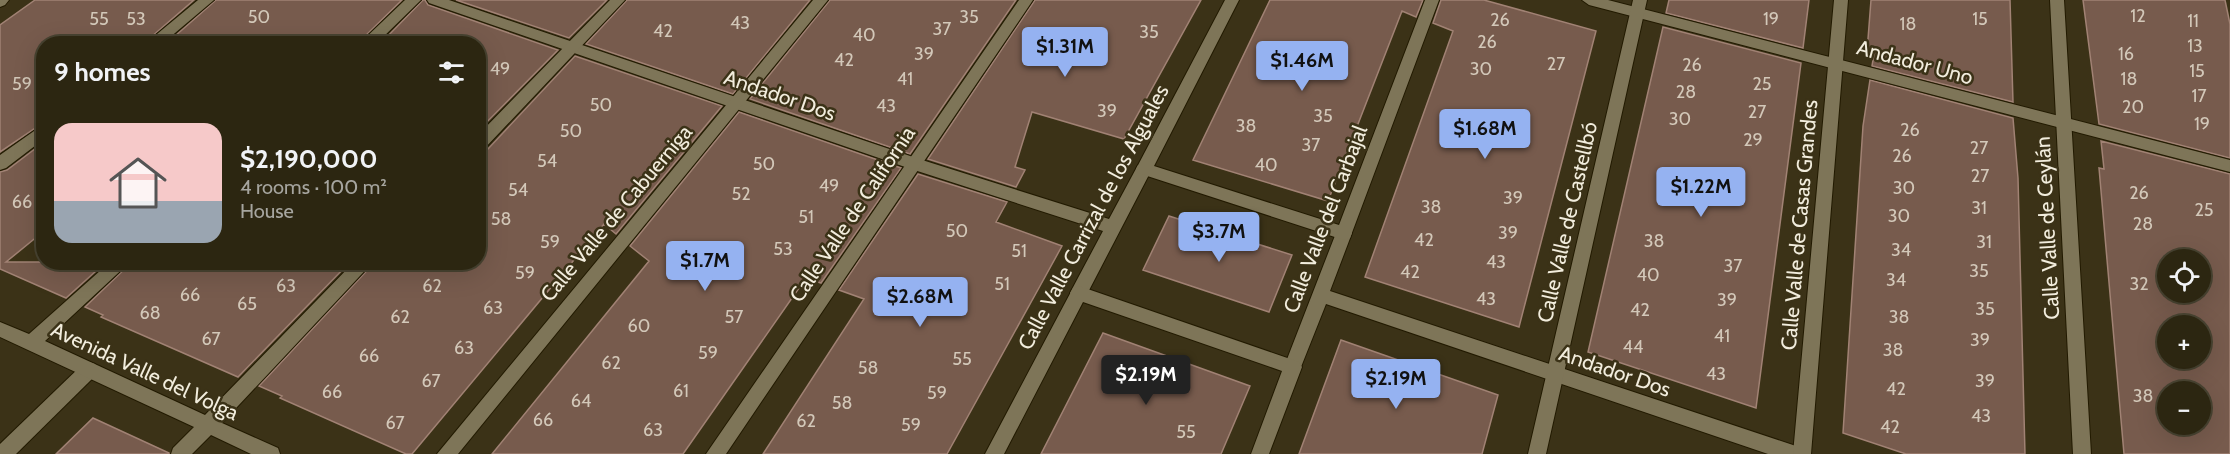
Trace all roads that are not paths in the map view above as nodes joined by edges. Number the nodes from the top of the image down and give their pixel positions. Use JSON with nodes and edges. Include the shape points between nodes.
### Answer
{"nodes":[{"id":1,"x":207,"y":0,"type":"edge"},
{"id":2,"x":414,"y":0,"type":"edge"},
{"id":3,"x":434,"y":0,"type":"edge"},
{"id":4,"x":618,"y":0,"type":"edge"},
{"id":5,"x":821,"y":0,"type":"edge"},
{"id":6,"x":1026,"y":0,"type":"edge"},
{"id":7,"x":1232,"y":0,"type":"edge"},
{"id":8,"x":1432,"y":0,"type":"edge"},
{"id":9,"x":1589,"y":0,"type":"edge"},
{"id":10,"x":1841,"y":0,"type":"edge"},
{"id":11,"x":2057,"y":0,"type":"edge"},
{"id":12,"x":1639,"y":7,"type":"edge"},
{"id":13,"x":162,"y":36,"type":"edge"},
{"id":14,"x":375,"y":36,"type":"edge"},
{"id":15,"x":574,"y":46,"type":"junction"},
{"id":16,"x":1836,"y":63,"type":"junction"},
{"id":17,"x":735,"y":104,"type":"junction"},
{"id":18,"x":2064,"y":122,"type":"junction"},
{"id":19,"x":36,"y":135,"type":"edge"},
{"id":20,"x":486,"y":137,"type":"edge"},
{"id":21,"x":0,"y":164,"type":"edge"},
{"id":22,"x":914,"y":164,"type":"junction"},
{"id":23,"x":2230,"y":166,"type":"edge"},
{"id":24,"x":1144,"y":168,"type":"junction"},
{"id":25,"x":1113,"y":227,"type":"junction"},
{"id":26,"x":1344,"y":233,"type":"junction"},
{"id":27,"x":113,"y":270,"type":"edge"},
{"id":28,"x":357,"y":270,"type":"edge"},
{"id":29,"x":1079,"y":293,"type":"junction"},
{"id":30,"x":1320,"y":295,"type":"junction"},
{"id":31,"x":0,"y":329,"type":"edge"},
{"id":32,"x":31,"y":344,"type":"junction"},
{"id":33,"x":1293,"y":367,"type":"junction"},
{"id":34,"x":89,"y":370,"type":"junction"},
{"id":35,"x":1555,"y":374,"type":"junction"},
{"id":36,"x":208,"y":425,"type":"junction"},
{"id":37,"x":3,"y":454,"type":"edge"},
{"id":38,"x":180,"y":454,"type":"edge"},
{"id":39,"x":271,"y":454,"type":"edge"},
{"id":40,"x":446,"y":454,"type":"edge"},
{"id":41,"x":715,"y":454,"type":"edge"},
{"id":42,"x":994,"y":454,"type":"edge"},
{"id":43,"x":1260,"y":454,"type":"edge"},
{"id":44,"x":1537,"y":454,"type":"edge"},
{"id":45,"x":1793,"y":454,"type":"edge"},
{"id":46,"x":1802,"y":454,"type":"edge"},
{"id":47,"x":2082,"y":454,"type":"edge"}],
"edges":[{"from":1,"to":13,"type":"street"},
{"from":2,"to":14,"type":"street"},
{"from":3,"to":15,"type":"street","name":"Andador Dos"},
{"from":4,"to":15,"type":"street"},
{"from":5,"to":17,"type":"street","name":"Calle Valle de Cabuerniga"},
{"from":6,"to":22,"type":"street","name":"Calle Valle de California"},
{"from":7,"to":24,"type":"street","name":"Calle Valle Carrizal de los Alguales"},
{"from":8,"to":26,"type":"street","name":"Calle Valle del Carbajal"},
{"from":9,"to":12,"type":"street","name":"Andador Uno"},
{"from":10,"to":16,"type":"street","name":"Calle Valle de Casas Grandes"},
{"from":11,"to":18,"type":"street","name":"Calle Valle de Ceylán"},
{"from":12,"to":16,"type":"street","name":"Andador Uno"},
{"from":12,"to":35,"type":"street","name":"Calle Valle de Castellbó"},
{"from":15,"to":17,"type":"street","name":"Andador Dos"},
{"from":15,"to":20,"type":"street"},
{"from":16,"to":18,"type":"street","name":"Andador Uno"},
{"from":16,"to":46,"type":"street","name":"Calle Valle de Casas Grandes"},
{"from":17,"to":22,"type":"street","name":"Andador Dos"},
{"from":17,"to":40,"type":"street","name":"Calle Valle de Cabuerniga"},
{"from":18,"to":23,"type":"street","name":"Andador Uno"},
{"from":18,"to":47,"type":"street","name":"Calle Valle de Ceylán"},
{"from":19,"to":21,"type":"street"},
{"from":22,"to":25,"type":"street","name":"Andador Dos"},
{"from":22,"to":41,"type":"street","name":"Calle Valle de California"},
{"from":24,"to":25,"type":"street","name":"Calle Valle Carrizal de los Alguales"},
{"from":24,"to":26,"type":"street"},
{"from":25,"to":29,"type":"street","name":"Calle Valle Carrizal de los Alguales"},
{"from":26,"to":30,"type":"street","name":"Calle Valle del Carbajal"},
{"from":27,"to":32,"type":"street"},
{"from":28,"to":36,"type":"street"},
{"from":29,"to":33,"type":"street"},
{"from":29,"to":42,"type":"street","name":"Calle Valle Carrizal de los Alguales"},
{"from":30,"to":33,"type":"street","name":"Calle Valle del Carbajal"},
{"from":30,"to":35,"type":"street","name":"Andador Dos"},
{"from":31,"to":32,"type":"street","name":"Avenida Valle del Volga"},
{"from":32,"to":34,"type":"street","name":"Avenida Valle del Volga"},
{"from":33,"to":43,"type":"street","name":"Calle Valle del Carbajal"},
{"from":34,"to":36,"type":"street","name":"Avenida Valle del Volga"},
{"from":34,"to":37,"type":"street"},
{"from":35,"to":44,"type":"street","name":"Calle Valle de Castellbó"},
{"from":35,"to":45,"type":"street","name":"Andador Dos"},
{"from":36,"to":38,"type":"street"},
{"from":36,"to":39,"type":"street","name":"Avenida Valle del Volga"}]}
